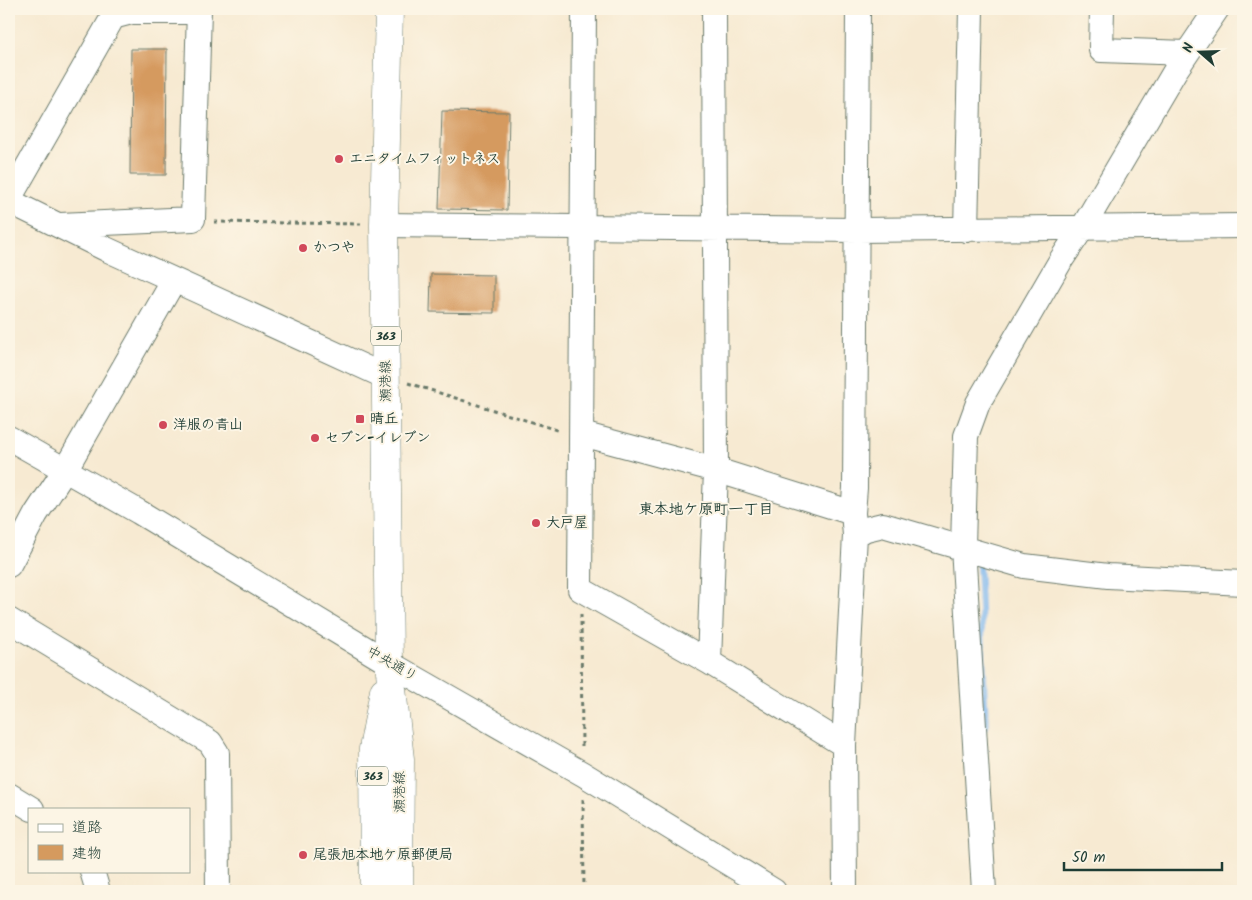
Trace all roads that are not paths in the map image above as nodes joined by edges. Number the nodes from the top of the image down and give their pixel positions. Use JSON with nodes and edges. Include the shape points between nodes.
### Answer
{"nodes":[{"id":1,"x":388,"y":9,"type":"edge"},
{"id":2,"x":584,"y":9,"type":"edge"},
{"id":3,"x":714,"y":9,"type":"edge"},
{"id":4,"x":858,"y":9,"type":"edge"},
{"id":5,"x":972,"y":9,"type":"edge"},
{"id":6,"x":1102,"y":9,"type":"edge"},
{"id":7,"x":1217,"y":9,"type":"edge"},
{"id":8,"x":199,"y":10,"type":"edge"},
{"id":9,"x":1187,"y":53,"type":"junction"},
{"id":10,"x":9,"y":200,"type":"edge"},
{"id":11,"x":384,"y":224,"type":"junction"},
{"id":12,"x":55,"y":225,"type":"junction"},
{"id":13,"x":583,"y":226,"type":"junction"},
{"id":14,"x":1243,"y":226,"type":"edge"},
{"id":15,"x":1083,"y":227,"type":"junction"},
{"id":16,"x":713,"y":228,"type":"junction"},
{"id":17,"x":858,"y":230,"type":"junction"},
{"id":18,"x":966,"y":230,"type":"junction"},
{"id":19,"x":174,"y":280,"type":"junction"},
{"id":20,"x":386,"y":377,"type":"junction"},
{"id":21,"x":582,"y":436,"type":"junction"},
{"id":22,"x":9,"y":438,"type":"edge"},
{"id":23,"x":65,"y":470,"type":"junction"},
{"id":24,"x":716,"y":470,"type":"junction"},
{"id":25,"x":854,"y":524,"type":"junction"},
{"id":26,"x":963,"y":547,"type":"junction"},
{"id":27,"x":9,"y":564,"type":"edge"},
{"id":28,"x":1243,"y":583,"type":"edge"},
{"id":29,"x":9,"y":620,"type":"edge"},
{"id":30,"x":709,"y":662,"type":"junction"},
{"id":31,"x":389,"y":663,"type":"junction"},
{"id":32,"x":844,"y":745,"type":"junction"},
{"id":33,"x":9,"y":795,"type":"edge"},
{"id":34,"x":30,"y":808,"type":"edge"},
{"id":35,"x":92,"y":872,"type":"edge"},
{"id":36,"x":98,"y":891,"type":"edge"},
{"id":37,"x":218,"y":891,"type":"edge"},
{"id":38,"x":374,"y":891,"type":"edge"},
{"id":39,"x":399,"y":891,"type":"edge"},
{"id":40,"x":774,"y":891,"type":"edge"},
{"id":41,"x":845,"y":891,"type":"edge"},
{"id":42,"x":984,"y":891,"type":"edge"}],
"edges":[{"from":1,"to":11,"type":"highway","name":"瀬港線","number":"363"},
{"from":2,"to":13,"type":"street"},
{"from":3,"to":16,"type":"street"},
{"from":4,"to":17,"type":"street"},
{"from":5,"to":18,"type":"street"},
{"from":6,"to":9,"type":"street","via":[[1101,50]]},
{"from":7,"to":9,"type":"street"},
{"from":8,"to":10,"type":"street","via":[[132,12],[113,17]]},
{"from":8,"to":12,"type":"street","via":[[193,219]]},
{"from":9,"to":15,"type":"street"},
{"from":10,"to":12,"type":"street"},
{"from":11,"to":13,"type":"street"},
{"from":11,"to":20,"type":"highway","name":"瀬港線","number":"363"},
{"from":12,"to":19,"type":"street"},
{"from":13,"to":16,"type":"street"},
{"from":13,"to":21,"type":"street"},
{"from":14,"to":15,"type":"street"},
{"from":15,"to":18,"type":"street"},
{"from":15,"to":26,"type":"street","via":[[971,419],[966,436]]},
{"from":16,"to":17,"type":"street"},
{"from":16,"to":24,"type":"street"},
{"from":17,"to":18,"type":"street"},
{"from":17,"to":25,"type":"street"},
{"from":19,"to":20,"type":"street"},
{"from":19,"to":23,"type":"street"},
{"from":20,"to":31,"type":"highway","name":"瀬港線","number":"363"},
{"from":21,"to":24,"type":"street"},
{"from":21,"to":30,"type":"street","via":[[580,589]]},
{"from":22,"to":23,"type":"street","name":"中央通り"},
{"from":23,"to":27,"type":"street"},
{"from":23,"to":31,"type":"street","name":"中央通り"},
{"from":24,"to":25,"type":"street"},
{"from":24,"to":30,"type":"street"},
{"from":25,"to":26,"type":"street","via":[[866,529],[883,525]]},
{"from":25,"to":32,"type":"street"},
{"from":26,"to":28,"type":"street","via":[[1024,566],[1108,576]]},
{"from":26,"to":42,"type":"street"},
{"from":29,"to":37,"type":"street","via":[[210,742],[217,753]]},
{"from":30,"to":32,"type":"street"},
{"from":31,"to":38,"type":"highway","name":"瀬港線","number":"363","via":[[373,749]]},
{"from":31,"to":39,"type":"highway","name":"瀬港線","number":"363","via":[[400,759]]},
{"from":31,"to":40,"type":"street","name":"中央通り","via":[[583,774]]},
{"from":32,"to":41,"type":"street"},
{"from":33,"to":34,"type":"street"},
{"from":35,"to":36,"type":"street"}]}
